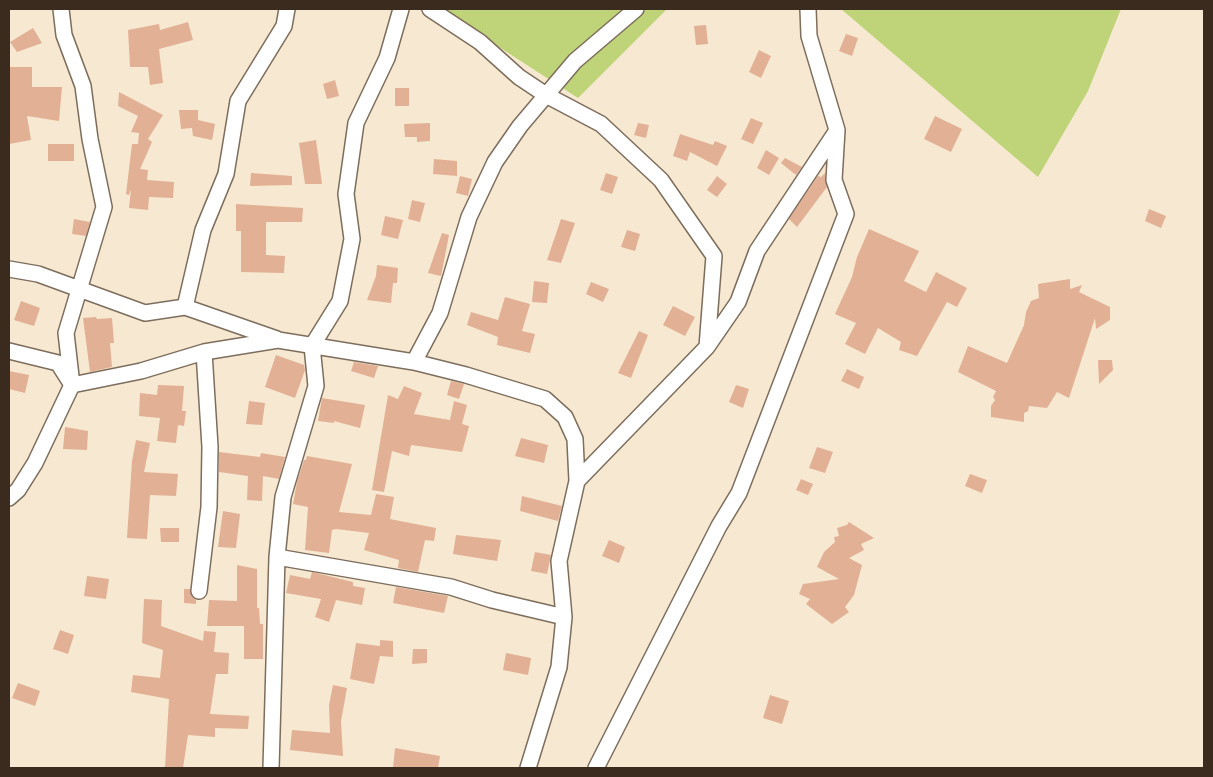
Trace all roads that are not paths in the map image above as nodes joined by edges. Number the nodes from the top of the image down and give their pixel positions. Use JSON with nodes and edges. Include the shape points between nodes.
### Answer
{"nodes":[{"id":1,"x":61,"y":9,"type":"edge"},
{"id":2,"x":287,"y":9,"type":"edge"},
{"id":3,"x":401,"y":9,"type":"edge"},
{"id":4,"x":430,"y":9,"type":"edge"},
{"id":5,"x":636,"y":9,"type":"edge"},
{"id":6,"x":808,"y":9,"type":"edge"},
{"id":7,"x":546,"y":96,"type":"junction"},
{"id":8,"x":837,"y":130,"type":"junction"},
{"id":9,"x":9,"y":269,"type":"edge"},
{"id":10,"x":79,"y":290,"type":"junction"},
{"id":11,"x":185,"y":307,"type":"junction"},
{"id":12,"x":278,"y":340,"type":"junction"},
{"id":13,"x":312,"y":346,"type":"junction"},
{"id":14,"x":707,"y":347,"type":"junction"},
{"id":15,"x":9,"y":351,"type":"edge"},
{"id":16,"x":204,"y":352,"type":"junction"},
{"id":17,"x":414,"y":362,"type":"junction"},
{"id":18,"x":72,"y":385,"type":"junction"},
{"id":19,"x":577,"y":481,"type":"junction"},
{"id":20,"x":9,"y":498,"type":"edge"},
{"id":21,"x":277,"y":558,"type":"junction"},
{"id":22,"x":199,"y":591,"type":"dead end"},
{"id":23,"x":564,"y":616,"type":"junction"},
{"id":24,"x":271,"y":768,"type":"edge"},
{"id":25,"x":528,"y":768,"type":"edge"},
{"id":26,"x":596,"y":768,"type":"edge"}],
"edges":[{"from":1,"to":10,"type":"street","via":[[64,35],[83,86],[104,207]]},
{"from":2,"to":11,"type":"street","via":[[284,26],[238,101],[226,174],[202,230]]},
{"from":3,"to":13,"type":"street","via":[[387,58],[356,123],[346,194],[352,239],[340,301]]},
{"from":4,"to":7,"type":"street","via":[[480,42]]},
{"from":5,"to":7,"type":"street","via":[[574,61]]},
{"from":6,"to":8,"type":"street","via":[[809,36]]},
{"from":7,"to":14,"type":"street","via":[[601,124],[661,180],[714,256]]},
{"from":7,"to":17,"type":"street","via":[[495,162],[469,217],[440,313]]},
{"from":8,"to":14,"type":"street","via":[[757,251],[738,302]]},
{"from":8,"to":26,"type":"street","via":[[834,180],[846,214],[739,493]]},
{"from":9,"to":10,"type":"street","via":[[38,274]]},
{"from":10,"to":11,"type":"street","via":[[145,313]]},
{"from":10,"to":18,"type":"street","via":[[66,333]]},
{"from":11,"to":12,"type":"street"},
{"from":12,"to":13,"type":"street"},
{"from":12,"to":16,"type":"street"},
{"from":13,"to":17,"type":"street"},
{"from":13,"to":21,"type":"street","via":[[316,386],[283,497]]},
{"from":14,"to":19,"type":"street"},
{"from":15,"to":18,"type":"street","via":[[58,363]]},
{"from":16,"to":18,"type":"street","via":[[141,371]]},
{"from":16,"to":22,"type":"street","via":[[210,447],[209,507]]},
{"from":17,"to":19,"type":"street","via":[[466,374],[544,399],[565,417],[575,439]]},
{"from":18,"to":20,"type":"street","via":[[35,463]]},
{"from":19,"to":23,"type":"street","via":[[559,560]]},
{"from":21,"to":23,"type":"street","via":[[451,587]]},
{"from":21,"to":24,"type":"street"},
{"from":23,"to":25,"type":"street","via":[[559,668]]}]}
